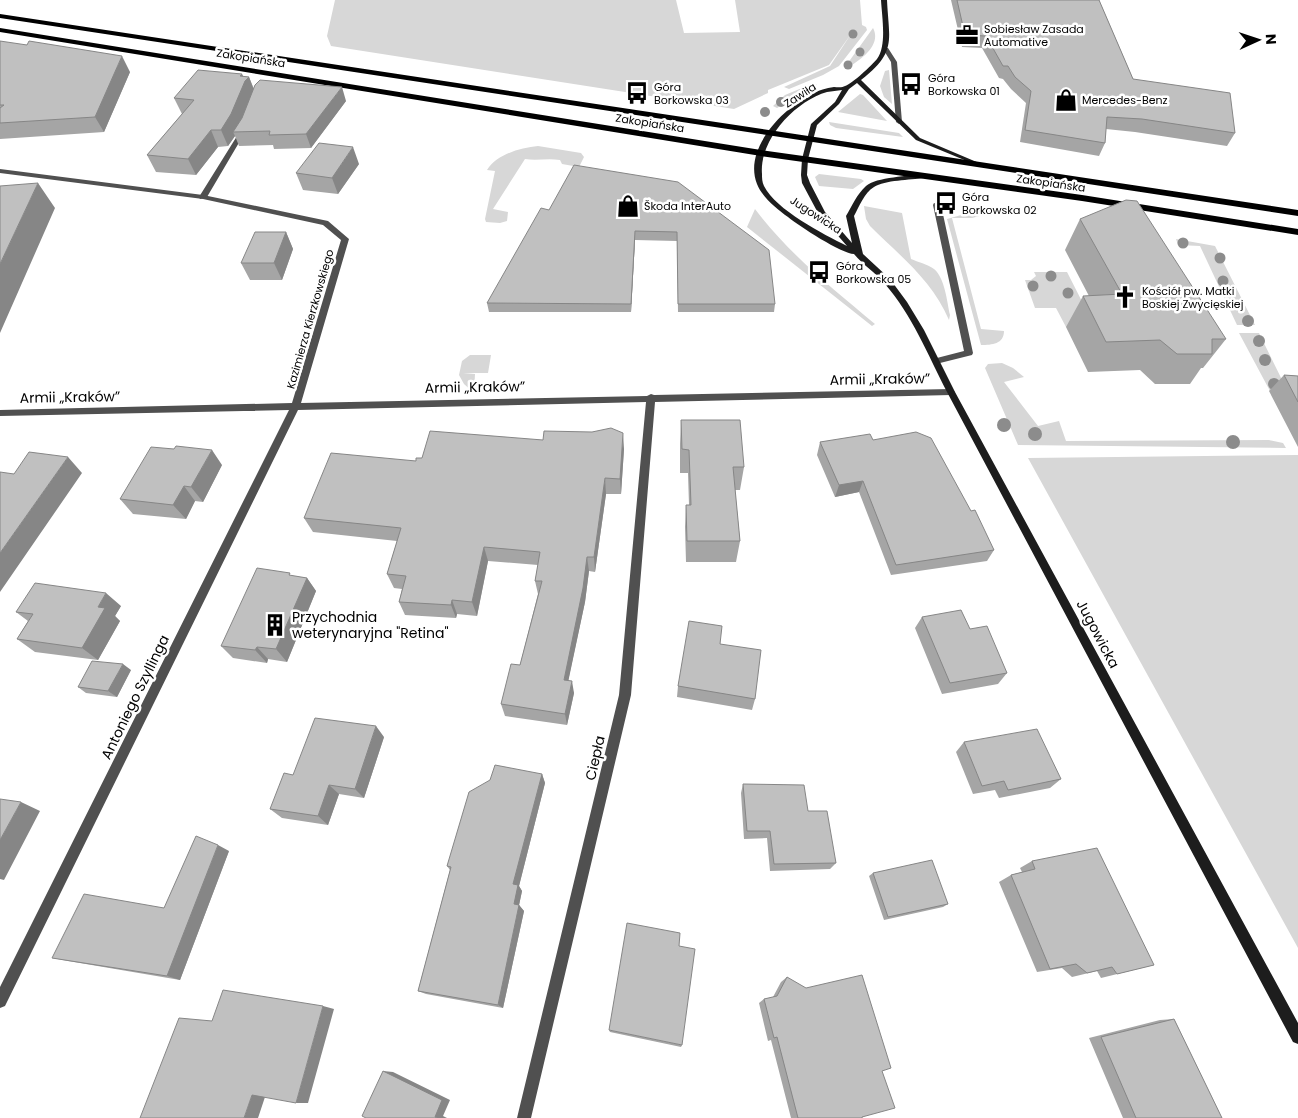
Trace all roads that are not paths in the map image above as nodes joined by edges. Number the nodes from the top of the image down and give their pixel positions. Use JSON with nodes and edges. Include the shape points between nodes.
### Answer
{"nodes":[{"id":1,"x":884,"y":0,"type":"edge"},
{"id":2,"x":0,"y":16,"type":"edge"},
{"id":3,"x":0,"y":30,"type":"edge"},
{"id":4,"x":886,"y":49,"type":"junction"},
{"id":5,"x":278,"y":73,"type":"junction"},
{"id":6,"x":858,"y":80,"type":"junction"},
{"id":7,"x":268,"y":84,"type":"edge"},
{"id":8,"x":847,"y":88,"type":"junction"},
{"id":9,"x":898,"y":122,"type":"junction"},
{"id":10,"x":247,"y":123,"type":"edge"},
{"id":11,"x":770,"y":132,"type":"junction"},
{"id":12,"x":810,"y":138,"type":"junction"},
{"id":13,"x":761,"y":153,"type":"junction"},
{"id":14,"x":805,"y":160,"type":"junction"},
{"id":15,"x":976,"y":163,"type":"junction"},
{"id":16,"x":0,"y":171,"type":"edge"},
{"id":17,"x":924,"y":176,"type":"junction"},
{"id":18,"x":203,"y":197,"type":"junction"},
{"id":19,"x":937,"y":205,"type":"dead end"},
{"id":20,"x":1298,"y":213,"type":"edge"},
{"id":21,"x":1298,"y":232,"type":"edge"},
{"id":22,"x":860,"y":256,"type":"junction"},
{"id":23,"x":936,"y":361,"type":"junction"},
{"id":24,"x":951,"y":392,"type":"junction"},
{"id":25,"x":651,"y":397,"type":"junction"},
{"id":26,"x":296,"y":405,"type":"junction"},
{"id":27,"x":0,"y":413,"type":"edge"},
{"id":28,"x":0,"y":1001,"type":"edge"},
{"id":29,"x":1298,"y":1036,"type":"edge"},
{"id":30,"x":524,"y":1118,"type":"edge"}],
"edges":[{"from":1,"to":4,"type":"street"},
{"from":2,"to":11,"type":"main road","name":"Zakopiańska"},
{"from":3,"to":5,"type":"main road","name":"Zakopiańska"},
{"from":4,"to":6,"type":"street","name":"Zawiła","via":[[880,60]]},
{"from":4,"to":9,"type":"street","via":[[894,62]]},
{"from":5,"to":7,"type":"street"},
{"from":5,"to":13,"type":"main road","name":"Zakopiańska"},
{"from":6,"to":8,"type":"street","name":"Zawiła"},
{"from":6,"to":9,"type":"street"},
{"from":8,"to":11,"type":"street","name":"Zawiła","via":[[823,91],[791,112]]},
{"from":8,"to":12,"type":"street","name":"Zawiła","via":[[837,103],[814,124]]},
{"from":9,"to":15,"type":"street","via":[[918,139]]},
{"from":10,"to":18,"type":"street"},
{"from":11,"to":12,"type":"main road","name":"Zakopiańska"},
{"from":11,"to":13,"type":"street","name":"Jugowicka"},
{"from":12,"to":14,"type":"street","name":"Zawiła"},
{"from":12,"to":15,"type":"main road","name":"Zakopiańska"},
{"from":13,"to":14,"type":"main road","name":"Zakopiańska"},
{"from":13,"to":22,"type":"street","name":"Jugowicka","via":[[758,164],[760,186],[784,210]]},
{"from":14,"to":17,"type":"main road","name":"Zakopiańska"},
{"from":14,"to":22,"type":"street","name":"Jugowicka","via":[[806,184],[816,204]]},
{"from":15,"to":20,"type":"main road","name":"Zakopiańska"},
{"from":16,"to":18,"type":"street","name":"Kazimierza Kierzkowskiego"},
{"from":17,"to":21,"type":"main road","name":"Zakopiańska"},
{"from":17,"to":22,"type":"street","name":"Jugowicka","via":[[881,182],[870,186],[860,198],[850,216]]},
{"from":18,"to":26,"type":"street","name":"Kazimierza Kierzkowskiego","via":[[325,223],[345,239]]},
{"from":19,"to":23,"type":"street","via":[[969,353]]},
{"from":22,"to":23,"type":"street","name":"Jugowicka","via":[[887,281],[904,304]]},
{"from":23,"to":24,"type":"street","name":"Jugowicka"},
{"from":24,"to":25,"type":"street","name":"Armii „Kraków”"},
{"from":24,"to":29,"type":"street","name":"Jugowicka"},
{"from":25,"to":26,"type":"street","name":"Armii „Kraków”"},
{"from":25,"to":30,"type":"street","name":"Ciepła","via":[[625,695]]},
{"from":26,"to":27,"type":"street","name":"Armii „Kraków”"},
{"from":26,"to":28,"type":"street","name":"Antoniego Szyllinga"}]}
